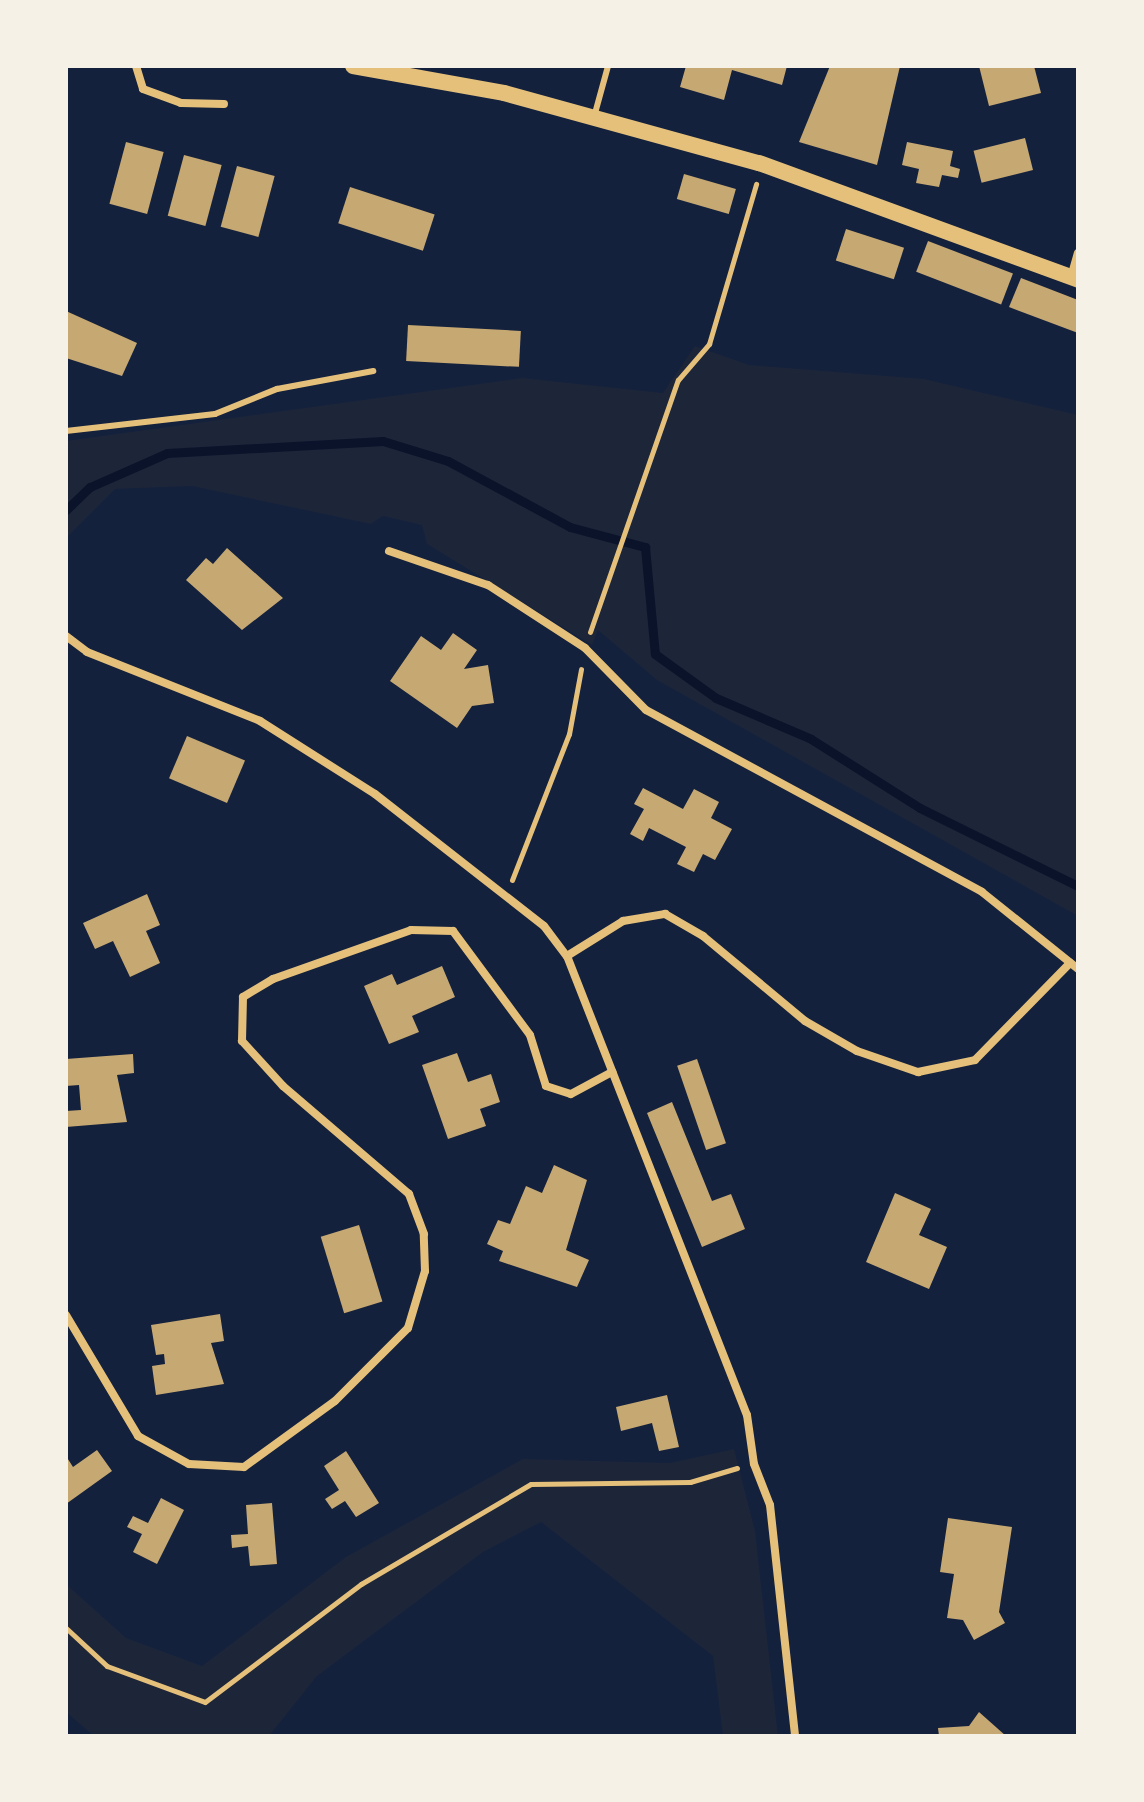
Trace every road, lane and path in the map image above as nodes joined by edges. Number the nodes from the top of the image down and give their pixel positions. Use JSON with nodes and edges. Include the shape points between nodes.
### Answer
{"nodes":[{"id":1,"x":136,"y":66,"type":"edge"},
{"id":2,"x":353,"y":66,"type":"edge"},
{"id":3,"x":608,"y":66,"type":"edge"},
{"id":4,"x":224,"y":104,"type":"dead end"},
{"id":5,"x":594,"y":118,"type":"junction"},
{"id":6,"x":753,"y":200,"type":"dead end"},
{"id":7,"x":1078,"y":253,"type":"edge"},
{"id":8,"x":1074,"y":278,"type":"edge"},
{"id":9,"x":373,"y":371,"type":"dead end"},
{"id":10,"x":66,"y":431,"type":"edge"},
{"id":11,"x":389,"y":551,"type":"dead end"},
{"id":12,"x":66,"y":636,"type":"edge"},
{"id":13,"x":585,"y":648,"type":"junction"},
{"id":14,"x":506,"y":894,"type":"junction"},
{"id":15,"x":567,"y":956,"type":"junction"},
{"id":16,"x":1074,"y":966,"type":"edge"},
{"id":17,"x":612,"y":1072,"type":"junction"},
{"id":18,"x":66,"y":1315,"type":"edge"},
{"id":19,"x":754,"y":1464,"type":"junction"},
{"id":20,"x":66,"y":1628,"type":"edge"},
{"id":21,"x":795,"y":1736,"type":"edge"}],
"edges":[{"from":1,"to":4,"type":"street","via":[[143,89],[181,103]]},
{"from":2,"to":5,"type":"main road"},
{"from":3,"to":5,"type":"lane"},
{"from":5,"to":8,"type":"main road","via":[[759,163]]},
{"from":6,"to":13,"type":"path","via":[[709,344],[678,380]]},
{"from":7,"to":8,"type":"street"},
{"from":9,"to":10,"type":"lane","via":[[277,389],[215,414]]},
{"from":11,"to":13,"type":"street","via":[[488,585]]},
{"from":12,"to":14,"type":"street","via":[[87,652],[260,721],[375,794]]},
{"from":13,"to":14,"type":"path","via":[[569,734]]},
{"from":13,"to":16,"type":"street","via":[[646,710],[982,892]]},
{"from":14,"to":15,"type":"street"},
{"from":15,"to":16,"type":"street","via":[[623,921],[665,914],[703,936],[805,1021],[857,1051],[918,1072],[975,1060]]},
{"from":15,"to":17,"type":"street"},
{"from":17,"to":18,"type":"street","via":[[571,1094],[546,1086],[530,1035],[453,931],[411,930],[273,979],[243,997],[242,1041],[283,1086],[409,1194],[424,1234],[425,1271],[408,1328],[335,1401],[244,1467],[189,1464],[138,1436]]},
{"from":17,"to":19,"type":"street","via":[[729,1363]]},
{"from":19,"to":20,"type":"path","via":[[690,1482],[531,1484],[361,1584],[205,1702],[107,1666]]},
{"from":19,"to":21,"type":"street","via":[[770,1505]]}]}
